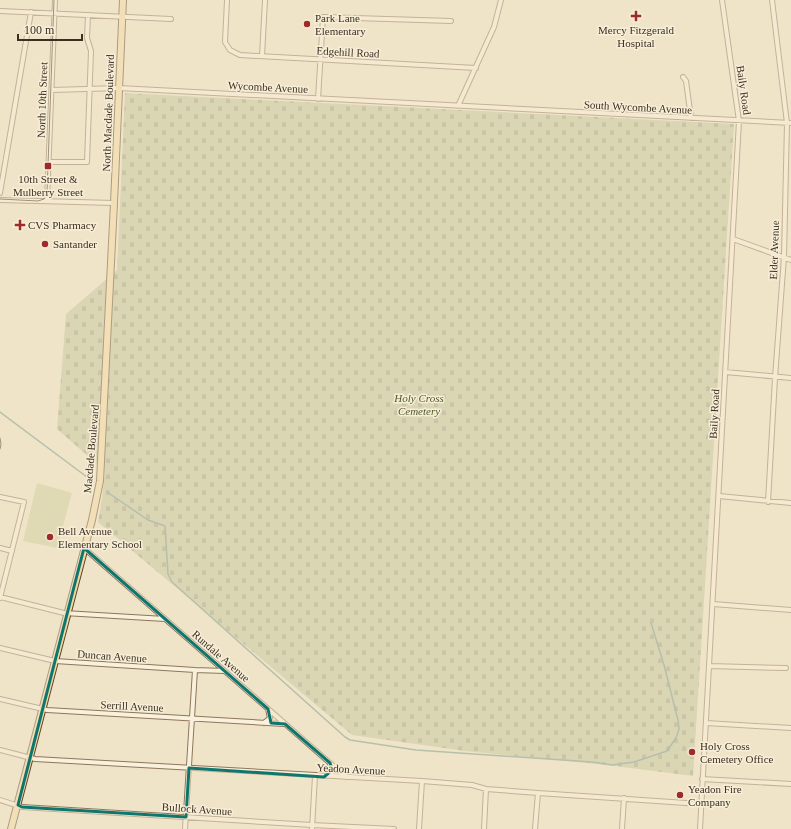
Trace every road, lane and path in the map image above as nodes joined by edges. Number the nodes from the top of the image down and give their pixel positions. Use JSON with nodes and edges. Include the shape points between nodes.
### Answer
{"nodes":[{"id":1,"x":55,"y":0,"type":"edge"},
{"id":2,"x":123,"y":0,"type":"edge"},
{"id":3,"x":227,"y":0,"type":"edge"},
{"id":4,"x":265,"y":0,"type":"edge"},
{"id":5,"x":501,"y":0,"type":"edge"},
{"id":6,"x":722,"y":0,"type":"edge"},
{"id":7,"x":772,"y":0,"type":"edge"},
{"id":8,"x":0,"y":11,"type":"edge"},
{"id":9,"x":31,"y":12,"type":"junction"},
{"id":10,"x":55,"y":13,"type":"junction"},
{"id":11,"x":88,"y":15,"type":"junction"},
{"id":12,"x":122,"y":16,"type":"junction"},
{"id":13,"x":171,"y":19,"type":"dead end"},
{"id":14,"x":451,"y":21,"type":"dead end"},
{"id":15,"x":262,"y":56,"type":"junction"},
{"id":16,"x":320,"y":59,"type":"junction"},
{"id":17,"x":476,"y":68,"type":"junction"},
{"id":18,"x":683,"y":77,"type":"dead end"},
{"id":19,"x":119,"y":88,"type":"junction"},
{"id":20,"x":90,"y":89,"type":"junction"},
{"id":21,"x":52,"y":90,"type":"junction"},
{"id":22,"x":318,"y":99,"type":"junction"},
{"id":23,"x":458,"y":106,"type":"junction"},
{"id":24,"x":483,"y":108,"type":"joint"},
{"id":25,"x":691,"y":118,"type":"junction"},
{"id":26,"x":739,"y":121,"type":"junction"},
{"id":27,"x":789,"y":123,"type":"edge"},
{"id":28,"x":49,"y":162,"type":"junction"},
{"id":29,"x":0,"y":193,"type":"edge"},
{"id":30,"x":0,"y":199,"type":"edge"},
{"id":31,"x":47,"y":201,"type":"junction"},
{"id":32,"x":114,"y":203,"type":"junction"},
{"id":33,"x":732,"y":239,"type":"junction"},
{"id":34,"x":784,"y":257,"type":"junction"},
{"id":35,"x":791,"y":260,"type":"edge"},
{"id":36,"x":725,"y":372,"type":"junction"},
{"id":37,"x":775,"y":378,"type":"junction"},
{"id":38,"x":791,"y":378,"type":"edge"},
{"id":39,"x":719,"y":496,"type":"junction"},
{"id":40,"x":0,"y":497,"type":"edge"},
{"id":41,"x":768,"y":502,"type":"junction"},
{"id":42,"x":791,"y":503,"type":"edge"},
{"id":43,"x":0,"y":548,"type":"edge"},
{"id":44,"x":84,"y":548,"type":"junction"},
{"id":45,"x":12,"y":551,"type":"junction"},
{"id":46,"x":0,"y":598,"type":"edge"},
{"id":47,"x":713,"y":604,"type":"junction"},
{"id":48,"x":791,"y":610,"type":"edge"},
{"id":49,"x":68,"y":613,"type":"junction"},
{"id":50,"x":165,"y":619,"type":"junction"},
{"id":51,"x":0,"y":648,"type":"edge"},
{"id":52,"x":55,"y":661,"type":"junction"},
{"id":53,"x":709,"y":666,"type":"junction"},
{"id":54,"x":786,"y":668,"type":"dead end"},
{"id":55,"x":195,"y":670,"type":"junction"},
{"id":56,"x":225,"y":671,"type":"junction"},
{"id":57,"x":0,"y":699,"type":"edge"},
{"id":58,"x":43,"y":709,"type":"junction"},
{"id":59,"x":268,"y":709,"type":"junction"},
{"id":60,"x":192,"y":719,"type":"junction"},
{"id":61,"x":264,"y":723,"type":"junction"},
{"id":62,"x":706,"y":723,"type":"junction"},
{"id":63,"x":285,"y":724,"type":"junction"},
{"id":64,"x":791,"y":728,"type":"edge"},
{"id":65,"x":0,"y":750,"type":"edge"},
{"id":66,"x":30,"y":757,"type":"junction"},
{"id":67,"x":330,"y":763,"type":"junction"},
{"id":68,"x":189,"y":768,"type":"junction"},
{"id":69,"x":315,"y":776,"type":"junction"},
{"id":70,"x":324,"y":776,"type":"junction"},
{"id":71,"x":346,"y":778,"type":"junction"},
{"id":72,"x":702,"y":779,"type":"junction"},
{"id":73,"x":422,"y":781,"type":"junction"},
{"id":74,"x":791,"y":784,"type":"edge"},
{"id":75,"x":486,"y":789,"type":"junction"},
{"id":76,"x":538,"y":793,"type":"junction"},
{"id":77,"x":624,"y":798,"type":"junction"},
{"id":78,"x":0,"y":800,"type":"edge"},
{"id":79,"x":701,"y":804,"type":"junction"},
{"id":80,"x":18,"y":805,"type":"junction"},
{"id":81,"x":186,"y":817,"type":"junction"},
{"id":82,"x":312,"y":827,"type":"edge"},
{"id":83,"x":11,"y":829,"type":"edge"},
{"id":84,"x":185,"y":829,"type":"edge"},
{"id":85,"x":394,"y":829,"type":"edge"},
{"id":86,"x":419,"y":829,"type":"edge"},
{"id":87,"x":484,"y":829,"type":"edge"},
{"id":88,"x":536,"y":829,"type":"edge"},
{"id":89,"x":622,"y":829,"type":"edge"},
{"id":90,"x":700,"y":829,"type":"edge"}],
"edges":[{"from":1,"to":10,"type":"street","name":"North 10th Street"},
{"from":2,"to":12,"type":"main road","name":"North Macdade Boulevard"},
{"from":3,"to":15,"type":"street","name":"Edgehill Road","via":[[228,48],[244,56]]},
{"from":4,"to":15,"type":"street"},
{"from":5,"to":17,"type":"street","via":[[494,27]]},
{"from":6,"to":26,"type":"street","name":"Baily Road"},
{"from":7,"to":27,"type":"street","name":"Elder Avenue"},
{"from":8,"to":9,"type":"street"},
{"from":9,"to":10,"type":"street"},
{"from":9,"to":29,"type":"street"},
{"from":10,"to":11,"type":"street"},
{"from":10,"to":21,"type":"street","name":"North 10th Street"},
{"from":11,"to":12,"type":"street"},
{"from":11,"to":20,"type":"street","via":[[87,38],[92,51]]},
{"from":12,"to":13,"type":"street"},
{"from":12,"to":19,"type":"main road","name":"North Macdade Boulevard"},
{"from":14,"to":16,"type":"street","via":[[323,17]]},
{"from":15,"to":16,"type":"street","name":"Edgehill Road"},
{"from":16,"to":17,"type":"street","name":"Edgehill Road"},
{"from":16,"to":22,"type":"street"},
{"from":17,"to":23,"type":"street"},
{"from":18,"to":25,"type":"street","via":[[686,80]]},
{"from":19,"to":20,"type":"street","name":"Wycombe Avenue"},
{"from":19,"to":22,"type":"street","name":"Wycombe Avenue"},
{"from":19,"to":32,"type":"main road","name":"North Macdade Boulevard"},
{"from":20,"to":21,"type":"street","name":"Wycombe Avenue"},
{"from":20,"to":28,"type":"street","via":[[87,162]]},
{"from":21,"to":28,"type":"street","name":"North 10th Street"},
{"from":22,"to":23,"type":"street","name":"Wycombe Avenue"},
{"from":23,"to":24,"type":"street","name":"Wycombe Avenue"},
{"from":24,"to":25,"type":"street","name":"South Wycombe Avenue"},
{"from":25,"to":26,"type":"street","name":"South Wycombe Avenue"},
{"from":26,"to":27,"type":"street","name":"South Wycombe Avenue"},
{"from":26,"to":33,"type":"street","name":"Baily Road"},
{"from":27,"to":34,"type":"street","name":"Elder Avenue"},
{"from":28,"to":31,"type":"street","name":"North 10th Street"},
{"from":30,"to":31,"type":"street"},
{"from":31,"to":32,"type":"street"},
{"from":32,"to":44,"type":"main road","name":"Macdade Boulevard","via":[[101,470]]},
{"from":33,"to":34,"type":"street"},
{"from":33,"to":36,"type":"street","name":"Baily Road"},
{"from":34,"to":35,"type":"street"},
{"from":34,"to":37,"type":"street","name":"Elder Avenue"},
{"from":36,"to":37,"type":"street"},
{"from":36,"to":39,"type":"street","name":"Baily Road"},
{"from":37,"to":38,"type":"street"},
{"from":37,"to":41,"type":"street","name":"Elder Avenue"},
{"from":39,"to":41,"type":"street"},
{"from":39,"to":47,"type":"street","name":"Baily Road"},
{"from":40,"to":45,"type":"street","via":[[24,502]]},
{"from":41,"to":42,"type":"street"},
{"from":43,"to":45,"type":"street"},
{"from":44,"to":49,"type":"main road","name":"Macdade Boulevard"},
{"from":44,"to":50,"type":"street","name":"Rundale Avenue"},
{"from":45,"to":46,"type":"street"},
{"from":46,"to":49,"type":"street"},
{"from":47,"to":48,"type":"street"},
{"from":47,"to":53,"type":"street","name":"Baily Road"},
{"from":49,"to":50,"type":"street"},
{"from":49,"to":52,"type":"main road","name":"Macdade Boulevard"},
{"from":50,"to":56,"type":"street","name":"Rundale Avenue"},
{"from":51,"to":52,"type":"street","name":"Duncan Avenue"},
{"from":52,"to":55,"type":"street","name":"Duncan Avenue"},
{"from":52,"to":58,"type":"main road","name":"Macdade Boulevard"},
{"from":53,"to":54,"type":"street"},
{"from":53,"to":62,"type":"street","name":"Baily Road"},
{"from":55,"to":56,"type":"street","name":"Duncan Avenue"},
{"from":55,"to":60,"type":"street"},
{"from":56,"to":59,"type":"street","name":"Rundale Avenue"},
{"from":57,"to":58,"type":"street","name":"Serrill Avenue"},
{"from":58,"to":60,"type":"street","name":"Serrill Avenue"},
{"from":58,"to":66,"type":"main road","name":"Macdade Boulevard"},
{"from":59,"to":61,"type":"street","via":[[270,718]]},
{"from":59,"to":63,"type":"street","name":"Rundale Avenue"},
{"from":60,"to":61,"type":"street","name":"Serrill Avenue"},
{"from":60,"to":68,"type":"street"},
{"from":61,"to":63,"type":"street","name":"Serrill Avenue"},
{"from":62,"to":64,"type":"street"},
{"from":62,"to":72,"type":"street","name":"Baily Road"},
{"from":63,"to":67,"type":"street","name":"Rundale Avenue"},
{"from":65,"to":66,"type":"street","name":"Yeadon Avenue"},
{"from":66,"to":68,"type":"street","name":"Yeadon Avenue"},
{"from":66,"to":80,"type":"main road","name":"Macdade Boulevard"},
{"from":67,"to":70,"type":"street","via":[[332,772]]},
{"from":67,"to":71,"type":"street","name":"Rundale Avenue"},
{"from":68,"to":69,"type":"street","name":"Yeadon Avenue"},
{"from":68,"to":81,"type":"street"},
{"from":69,"to":70,"type":"street","name":"Yeadon Avenue"},
{"from":69,"to":82,"type":"street"},
{"from":70,"to":71,"type":"street","name":"Yeadon Avenue"},
{"from":71,"to":73,"type":"street","name":"Yeadon Avenue"},
{"from":72,"to":74,"type":"street"},
{"from":72,"to":79,"type":"street","name":"Baily Road"},
{"from":73,"to":75,"type":"street","name":"Yeadon Avenue","via":[[472,785]]},
{"from":73,"to":86,"type":"street"},
{"from":75,"to":76,"type":"street","name":"Yeadon Avenue"},
{"from":75,"to":87,"type":"street"},
{"from":76,"to":77,"type":"street","name":"Yeadon Avenue"},
{"from":76,"to":88,"type":"street"},
{"from":77,"to":79,"type":"street","name":"Yeadon Avenue"},
{"from":77,"to":89,"type":"street"},
{"from":78,"to":80,"type":"street","name":"Bullock Avenue"},
{"from":79,"to":90,"type":"street","name":"Baily Road"},
{"from":80,"to":81,"type":"street","name":"Bullock Avenue"},
{"from":80,"to":83,"type":"main road","name":"Macdade Boulevard"},
{"from":81,"to":82,"type":"street","name":"Bullock Avenue"},
{"from":81,"to":84,"type":"street"},
{"from":82,"to":85,"type":"street","name":"Bullock Avenue"}]}
